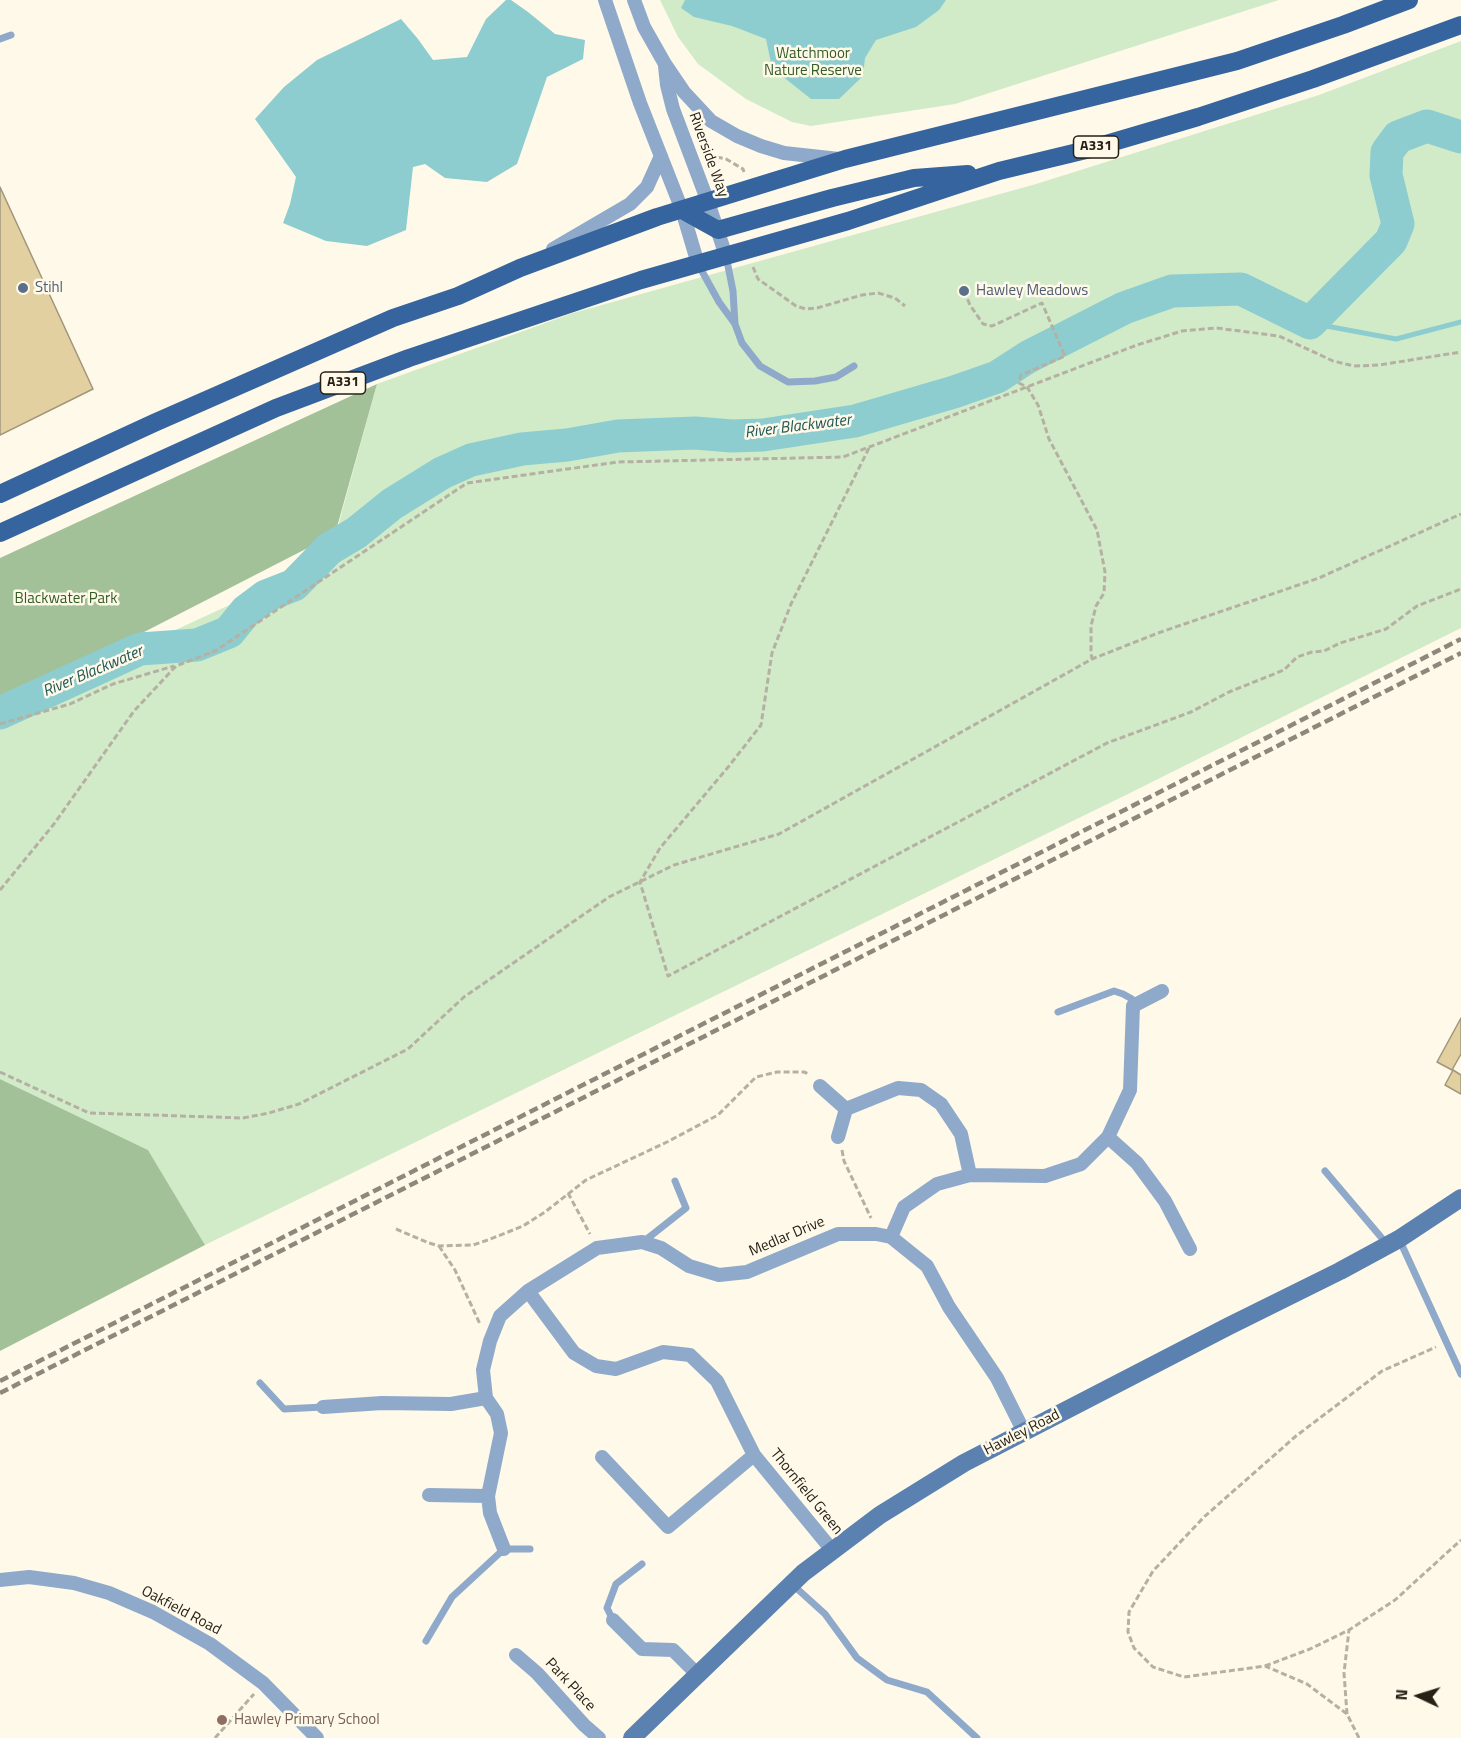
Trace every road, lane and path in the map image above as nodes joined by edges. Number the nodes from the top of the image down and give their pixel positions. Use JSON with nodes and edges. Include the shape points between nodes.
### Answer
{"nodes":[{"id":1,"x":605,"y":0,"type":"edge"},
{"id":2,"x":634,"y":0,"type":"edge"},
{"id":3,"x":1400,"y":2,"type":"edge"},
{"id":4,"x":1461,"y":25,"type":"edge"},
{"id":5,"x":11,"y":35,"type":"dead end"},
{"id":6,"x":0,"y":39,"type":"edge"},
{"id":7,"x":665,"y":64,"type":"junction"},
{"id":8,"x":709,"y":155,"type":"dead end"},
{"id":9,"x":661,"y":156,"type":"junction"},
{"id":10,"x":845,"y":159,"type":"junction"},
{"id":11,"x":743,"y":169,"type":"dead end"},
{"id":12,"x":999,"y":171,"type":"junction"},
{"id":13,"x":708,"y":202,"type":"junction"},
{"id":14,"x":682,"y":210,"type":"junction"},
{"id":15,"x":718,"y":230,"type":"junction"},
{"id":16,"x":726,"y":256,"type":"junction"},
{"id":17,"x":751,"y":262,"type":"dead end"},
{"id":18,"x":698,"y":264,"type":"junction"},
{"id":19,"x":520,"y":268,"type":"junction"},
{"id":20,"x":964,"y":291,"type":"dead end"},
{"id":21,"x":905,"y":306,"type":"dead end"},
{"id":22,"x":735,"y":324,"type":"junction"},
{"id":23,"x":1461,"y":352,"type":"edge"},
{"id":24,"x":854,"y":366,"type":"dead end"},
{"id":25,"x":1027,"y":387,"type":"junction"},
{"id":26,"x":869,"y":447,"type":"junction"},
{"id":27,"x":0,"y":493,"type":"edge"},
{"id":28,"x":1461,"y":514,"type":"edge"},
{"id":29,"x":0,"y":533,"type":"edge"},
{"id":30,"x":1461,"y":589,"type":"edge"},
{"id":31,"x":1092,"y":659,"type":"junction"},
{"id":32,"x":176,"y":666,"type":"junction"},
{"id":33,"x":0,"y":724,"type":"edge"},
{"id":34,"x":640,"y":882,"type":"junction"},
{"id":35,"x":0,"y":890,"type":"edge"},
{"id":36,"x":1162,"y":992,"type":"dead end"},
{"id":37,"x":1133,"y":1006,"type":"junction"},
{"id":38,"x":1058,"y":1012,"type":"dead end"},
{"id":39,"x":0,"y":1072,"type":"edge"},
{"id":40,"x":820,"y":1086,"type":"joint"},
{"id":41,"x":846,"y":1109,"type":"junction"},
{"id":42,"x":838,"y":1137,"type":"joint"},
{"id":43,"x":1108,"y":1137,"type":"junction"},
{"id":44,"x":1325,"y":1172,"type":"dead end"},
{"id":45,"x":970,"y":1175,"type":"junction"},
{"id":46,"x":675,"y":1181,"type":"dead end"},
{"id":47,"x":568,"y":1193,"type":"junction"},
{"id":48,"x":1461,"y":1198,"type":"edge"},
{"id":49,"x":396,"y":1229,"type":"dead end"},
{"id":50,"x":876,"y":1234,"type":"junction"},
{"id":51,"x":891,"y":1237,"type":"junction"},
{"id":52,"x":642,"y":1242,"type":"junction"},
{"id":53,"x":1393,"y":1242,"type":"junction"},
{"id":54,"x":439,"y":1246,"type":"junction"},
{"id":55,"x":597,"y":1248,"type":"junction"},
{"id":56,"x":1190,"y":1249,"type":"dead end"},
{"id":57,"x":528,"y":1291,"type":"junction"},
{"id":58,"x":490,"y":1341,"type":"junction"},
{"id":59,"x":1446,"y":1343,"type":"junction"},
{"id":60,"x":1461,"y":1374,"type":"edge"},
{"id":61,"x":260,"y":1383,"type":"dead end"},
{"id":62,"x":486,"y":1398,"type":"junction"},
{"id":63,"x":323,"y":1407,"type":"joint"},
{"id":64,"x":1024,"y":1432,"type":"junction"},
{"id":65,"x":754,"y":1455,"type":"junction"},
{"id":66,"x":602,"y":1457,"type":"dead end"},
{"id":67,"x":429,"y":1495,"type":"dead end"},
{"id":68,"x":488,"y":1496,"type":"junction"},
{"id":69,"x":1461,"y":1540,"type":"edge"},
{"id":70,"x":504,"y":1549,"type":"junction"},
{"id":71,"x":530,"y":1549,"type":"dead end"},
{"id":72,"x":831,"y":1550,"type":"junction"},
{"id":73,"x":642,"y":1564,"type":"dead end"},
{"id":74,"x":0,"y":1580,"type":"edge"},
{"id":75,"x":791,"y":1584,"type":"junction"},
{"id":76,"x":613,"y":1620,"type":"joint"},
{"id":77,"x":1349,"y":1630,"type":"junction"},
{"id":78,"x":426,"y":1641,"type":"dead end"},
{"id":79,"x":516,"y":1655,"type":"dead end"},
{"id":80,"x":1265,"y":1666,"type":"junction"},
{"id":81,"x":697,"y":1674,"type":"junction"},
{"id":82,"x":263,"y":1683,"type":"junction"},
{"id":83,"x":1347,"y":1714,"type":"junction"},
{"id":84,"x":215,"y":1738,"type":"edge"},
{"id":85,"x":317,"y":1738,"type":"edge"},
{"id":86,"x":599,"y":1738,"type":"edge"},
{"id":87,"x":632,"y":1738,"type":"edge"},
{"id":88,"x":977,"y":1738,"type":"edge"},
{"id":89,"x":1359,"y":1738,"type":"edge"}],
"edges":[{"from":1,"to":9,"type":"street"},
{"from":2,"to":7,"type":"street","name":"Riverside Way"},
{"from":3,"to":10,"type":"main road","number":"A331","via":[[1237,61]]},
{"from":4,"to":12,"type":"main road","number":"A331","via":[[1198,117]]},
{"from":5,"to":6,"type":"lane"},
{"from":7,"to":10,"type":"street","name":"Riverside Way","via":[[711,121],[737,136],[784,153]]},
{"from":7,"to":13,"type":"street","name":"Riverside Way","via":[[673,109]]},
{"from":8,"to":11,"type":"path"},
{"from":9,"to":14,"type":"street"},
{"from":9,"to":19,"type":"street","via":[[647,187],[630,204]]},
{"from":10,"to":13,"type":"main road","number":"A331"},
{"from":12,"to":15,"type":"main road","number":"A331","via":[[914,178]]},
{"from":12,"to":16,"type":"main road","number":"A331"},
{"from":13,"to":14,"type":"main road","number":"A331"},
{"from":13,"to":15,"type":"street","name":"Riverside Way"},
{"from":14,"to":15,"type":"main road"},
{"from":14,"to":18,"type":"street"},
{"from":14,"to":19,"type":"main road","number":"A331"},
{"from":15,"to":16,"type":"street","name":"Riverside Way"},
{"from":16,"to":18,"type":"main road","number":"A331"},
{"from":16,"to":22,"type":"lane"},
{"from":17,"to":21,"type":"path","via":[[758,279],[806,309],[878,293]]},
{"from":18,"to":22,"type":"lane"},
{"from":18,"to":29,"type":"main road","number":"A331","via":[[568,303],[276,408]]},
{"from":19,"to":27,"type":"main road","number":"A331","via":[[458,296],[393,318]]},
{"from":20,"to":25,"type":"path","via":[[983,324],[992,326],[1042,303],[1065,356],[1021,375],[1019,380]]},
{"from":22,"to":24,"type":"lane","via":[[742,342],[760,366],[788,382],[836,377]]},
{"from":23,"to":25,"type":"path","via":[[1354,366],[1333,361],[1279,336],[1216,328],[1182,331],[1137,345]]},
{"from":25,"to":26,"type":"path"},
{"from":25,"to":31,"type":"path","via":[[1038,405],[1049,439],[1097,530],[1105,572],[1104,593],[1096,606],[1092,626]]},
{"from":26,"to":32,"type":"path","via":[[843,457],[618,462],[466,483],[215,651]]},
{"from":26,"to":34,"type":"path","via":[[791,604],[772,653],[761,724],[660,848]]},
{"from":28,"to":31,"type":"path","via":[[1319,578]]},
{"from":30,"to":34,"type":"path","via":[[1417,606],[1386,629],[1297,657],[1284,669],[1191,712],[1107,743],[668,976]]},
{"from":31,"to":34,"type":"path","via":[[778,834],[674,865]]},
{"from":32,"to":33,"type":"path"},
{"from":32,"to":35,"type":"path","via":[[134,711],[54,824]]},
{"from":34,"to":39,"type":"path","via":[[609,897],[464,997],[408,1048],[299,1104],[269,1113],[243,1118],[89,1113]]},
{"from":36,"to":37,"type":"street"},
{"from":37,"to":38,"type":"lane","via":[[1132,999],[1114,992]]},
{"from":37,"to":43,"type":"street","via":[[1130,1090]]},
{"from":40,"to":41,"type":"street"},
{"from":40,"to":47,"type":"path","via":[[819,1078],[804,1072],[756,1077],[718,1114],[586,1180]]},
{"from":41,"to":42,"type":"street"},
{"from":41,"to":45,"type":"street","via":[[898,1088],[921,1090],[941,1104],[961,1134]]},
{"from":42,"to":50,"type":"path","via":[[844,1161]]},
{"from":43,"to":45,"type":"street","via":[[1081,1164],[1045,1176]]},
{"from":43,"to":56,"type":"street","via":[[1137,1163],[1166,1201]]},
{"from":44,"to":53,"type":"lane"},
{"from":45,"to":51,"type":"street","via":[[937,1184],[904,1207]]},
{"from":46,"to":52,"type":"lane","via":[[686,1208]]},
{"from":47,"to":54,"type":"path","via":[[523,1226],[473,1245]]},
{"from":47,"to":55,"type":"path"},
{"from":48,"to":53,"type":"main road","name":"Hawley Road"},
{"from":49,"to":54,"type":"path"},
{"from":50,"to":51,"type":"street","name":"Medlar Drive"},
{"from":50,"to":52,"type":"street","name":"Medlar Drive","via":[[838,1234],[747,1272],[719,1275],[689,1266],[661,1248]]},
{"from":51,"to":64,"type":"street","name":"Medlar Drive","via":[[927,1266],[949,1307],[997,1378]]},
{"from":52,"to":55,"type":"street"},
{"from":53,"to":59,"type":"lane"},
{"from":53,"to":64,"type":"main road","name":"Hawley Road"},
{"from":54,"to":58,"type":"path"},
{"from":55,"to":57,"type":"street"},
{"from":57,"to":58,"type":"street","via":[[500,1316]]},
{"from":57,"to":65,"type":"street","name":"Thornfield Green","via":[[574,1353],[596,1366],[616,1369],[663,1352],[690,1355],[717,1381]]},
{"from":58,"to":62,"type":"street","via":[[483,1370]]},
{"from":59,"to":60,"type":"lane"},
{"from":59,"to":80,"type":"path","via":[[1382,1371],[1296,1436],[1204,1517],[1153,1571],[1129,1612],[1128,1632],[1134,1648],[1153,1667],[1184,1677]]},
{"from":61,"to":63,"type":"lane","via":[[284,1409]]},
{"from":62,"to":63,"type":"street","via":[[451,1404]]},
{"from":62,"to":68,"type":"street","via":[[497,1414],[501,1433]]},
{"from":64,"to":72,"type":"main road","name":"Hawley Road","via":[[927,1485]]},
{"from":65,"to":66,"type":"street","name":"Thornfield Green","via":[[668,1527]]},
{"from":65,"to":72,"type":"street","name":"Thornfield Green"},
{"from":67,"to":68,"type":"street"},
{"from":68,"to":70,"type":"street"},
{"from":69,"to":77,"type":"path","via":[[1395,1600]]},
{"from":70,"to":71,"type":"lane"},
{"from":70,"to":78,"type":"lane","via":[[452,1597]]},
{"from":72,"to":75,"type":"main road","name":"Hawley Road"},
{"from":73,"to":76,"type":"lane","via":[[616,1584],[607,1608]]},
{"from":74,"to":82,"type":"street","name":"Oakfield Road","via":[[29,1577],[109,1593],[210,1644]]},
{"from":75,"to":81,"type":"main road","name":"Hawley Road"},
{"from":75,"to":88,"type":"lane","via":[[825,1614],[857,1658],[887,1680],[927,1692]]},
{"from":76,"to":81,"type":"street","via":[[642,1649],[674,1650]]},
{"from":77,"to":80,"type":"path"},
{"from":77,"to":83,"type":"path","via":[[1344,1673]]},
{"from":79,"to":86,"type":"street","name":"Park Place"},
{"from":80,"to":83,"type":"path","via":[[1307,1684]]},
{"from":81,"to":87,"type":"main road","name":"Hawley Road"},
{"from":82,"to":84,"type":"path"},
{"from":82,"to":85,"type":"street","name":"Oakfield Road"},
{"from":83,"to":89,"type":"path"}]}
